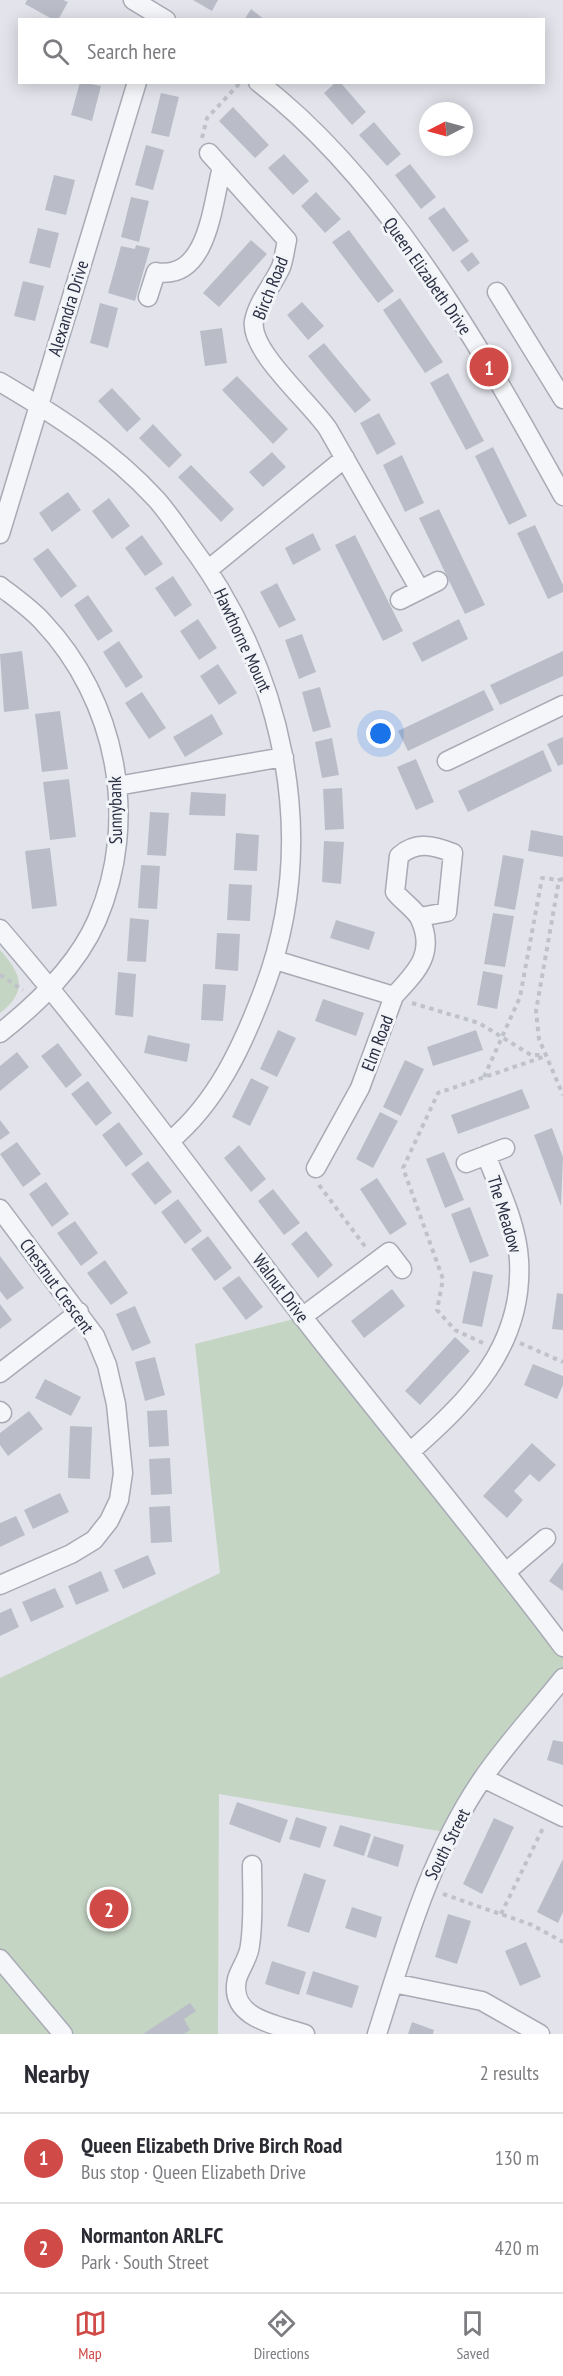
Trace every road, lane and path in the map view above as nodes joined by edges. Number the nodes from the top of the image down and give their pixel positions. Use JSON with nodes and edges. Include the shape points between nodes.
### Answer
{"nodes":[{"id":1,"x":133,"y":0,"type":"edge"},
{"id":2,"x":160,"y":18,"type":"edge"},
{"id":3,"x":136,"y":84,"type":"edge"},
{"id":4,"x":238,"y":84,"type":"edge"},
{"id":5,"x":260,"y":84,"type":"edge"},
{"id":6,"x":209,"y":153,"type":"joint"},
{"id":7,"x":222,"y":167,"type":"junction"},
{"id":8,"x":497,"y":292,"type":"dead end"},
{"id":9,"x":148,"y":297,"type":"dead end"},
{"id":10,"x":0,"y":382,"type":"edge"},
{"id":11,"x":563,"y":399,"type":"edge"},
{"id":12,"x":39,"y":405,"type":"junction"},
{"id":13,"x":345,"y":458,"type":"junction"},
{"id":14,"x":557,"y":473,"type":"edge"},
{"id":15,"x":563,"y":496,"type":"edge"},
{"id":16,"x":0,"y":534,"type":"edge"},
{"id":17,"x":209,"y":569,"type":"junction"},
{"id":18,"x":438,"y":581,"type":"dead end"},
{"id":19,"x":0,"y":586,"type":"edge"},
{"id":20,"x":420,"y":590,"type":"junction"},
{"id":21,"x":400,"y":600,"type":"dead end"},
{"id":22,"x":563,"y":705,"type":"edge"},
{"id":23,"x":284,"y":757,"type":"junction"},
{"id":24,"x":447,"y":761,"type":"dead end"},
{"id":25,"x":117,"y":786,"type":"junction"},
{"id":26,"x":561,"y":880,"type":"edge"},
{"id":27,"x":420,"y":917,"type":"dead end"},
{"id":28,"x":0,"y":929,"type":"edge"},
{"id":29,"x":275,"y":960,"type":"junction"},
{"id":30,"x":0,"y":975,"type":"edge"},
{"id":31,"x":44,"y":994,"type":"junction"},
{"id":32,"x":394,"y":996,"type":"junction"},
{"id":33,"x":0,"y":1033,"type":"edge"},
{"id":34,"x":502,"y":1036,"type":"junction"},
{"id":35,"x":546,"y":1056,"type":"junction"},
{"id":36,"x":484,"y":1077,"type":"junction"},
{"id":37,"x":563,"y":1095,"type":"edge"},
{"id":38,"x":170,"y":1141,"type":"junction"},
{"id":39,"x":505,"y":1148,"type":"dead end"},
{"id":40,"x":486,"y":1155,"type":"junction"},
{"id":41,"x":466,"y":1163,"type":"dead end"},
{"id":42,"x":316,"y":1168,"type":"joint"},
{"id":43,"x":0,"y":1209,"type":"edge"},
{"id":44,"x":377,"y":1261,"type":"junction"},
{"id":45,"x":402,"y":1269,"type":"dead end"},
{"id":46,"x":79,"y":1312,"type":"junction"},
{"id":47,"x":303,"y":1317,"type":"junction"},
{"id":48,"x":504,"y":1343,"type":"junction"},
{"id":49,"x":563,"y":1362,"type":"edge"},
{"id":50,"x":0,"y":1373,"type":"edge"},
{"id":51,"x":410,"y":1452,"type":"junction"},
{"id":52,"x":546,"y":1538,"type":"dead end"},
{"id":53,"x":506,"y":1572,"type":"junction"},
{"id":54,"x":0,"y":1586,"type":"edge"},
{"id":55,"x":563,"y":1647,"type":"edge"},
{"id":56,"x":563,"y":1678,"type":"edge"},
{"id":57,"x":483,"y":1778,"type":"junction"},
{"id":58,"x":557,"y":1814,"type":"edge"},
{"id":59,"x":252,"y":1865,"type":"dead end"},
{"id":60,"x":425,"y":1888,"type":"junction"},
{"id":61,"x":501,"y":1914,"type":"junction"},
{"id":62,"x":563,"y":1942,"type":"edge"},
{"id":63,"x":0,"y":1959,"type":"edge"},
{"id":64,"x":393,"y":1983,"type":"junction"},
{"id":65,"x":63,"y":2034,"type":"edge"},
{"id":66,"x":305,"y":2034,"type":"edge"},
{"id":67,"x":376,"y":2034,"type":"edge"},
{"id":68,"x":540,"y":2034,"type":"edge"}],
"edges":[{"from":1,"to":2,"type":"street"},
{"from":3,"to":12,"type":"street","name":"Alexandra Drive"},
{"from":4,"to":6,"type":"path","via":[[207,118],[200,144]]},
{"from":5,"to":14,"type":"street","name":"Queen Elizabeth Drive","via":[[333,151],[388,217]]},
{"from":6,"to":7,"type":"street","name":"Birch Road"},
{"from":7,"to":9,"type":"street","via":[[196,257],[179,271],[156,272]]},
{"from":7,"to":13,"type":"street","name":"Birch Road","via":[[287,240],[282,266],[254,321],[255,337],[316,410]]},
{"from":8,"to":11,"type":"street"},
{"from":10,"to":12,"type":"street","name":"Hawthorne Mount"},
{"from":12,"to":16,"type":"street","name":"Alexandra Drive"},
{"from":12,"to":17,"type":"street","name":"Hawthorne Mount","via":[[111,456],[157,499]]},
{"from":13,"to":17,"type":"street"},
{"from":13,"to":20,"type":"street","name":"Birch Road"},
{"from":14,"to":15,"type":"street","name":"Queen Elizabeth Drive"},
{"from":17,"to":23,"type":"street","name":"Hawthorne Mount","via":[[258,663],[276,715]]},
{"from":18,"to":20,"type":"street"},
{"from":19,"to":25,"type":"street","name":"Sunnybank","via":[[41,620],[86,680],[103,715]]},
{"from":20,"to":21,"type":"street"},
{"from":22,"to":24,"type":"street"},
{"from":23,"to":25,"type":"street"},
{"from":23,"to":29,"type":"street","name":"Hawthorne Mount","via":[[292,832],[290,878]]},
{"from":25,"to":31,"type":"street","name":"Sunnybank","via":[[119,821],[109,885],[96,922],[75,957]]},
{"from":26,"to":34,"type":"path","via":[[542,878],[520,997]]},
{"from":26,"to":35,"type":"path","via":[[536,1011],[536,1028]]},
{"from":27,"to":32,"type":"street","via":[[427,947],[420,967]]},
{"from":28,"to":31,"type":"street","name":"Walnut Drive"},
{"from":29,"to":32,"type":"street","name":"Elm Road"},
{"from":29,"to":38,"type":"street","name":"Hawthorne Mount","via":[[233,1060],[190,1125]]},
{"from":30,"to":31,"type":"path"},
{"from":31,"to":33,"type":"street","name":"Sunnybank"},
{"from":31,"to":38,"type":"street","name":"Walnut Drive"},
{"from":32,"to":34,"type":"path","via":[[430,1010],[464,1017]]},
{"from":32,"to":42,"type":"street","name":"Elm Road","via":[[360,1088]]},
{"from":34,"to":35,"type":"path","via":[[531,1055]]},
{"from":34,"to":36,"type":"path"},
{"from":35,"to":36,"type":"path"},
{"from":35,"to":37,"type":"path"},
{"from":36,"to":48,"type":"path","via":[[438,1093],[403,1168],[443,1279],[437,1310],[455,1330]]},
{"from":38,"to":47,"type":"street","name":"Walnut Drive"},
{"from":39,"to":40,"type":"street","name":"The Meadow"},
{"from":40,"to":41,"type":"street","name":"The Meadow"},
{"from":40,"to":48,"type":"street","name":"The Meadow","via":[[514,1230],[519,1259],[516,1295]]},
{"from":42,"to":44,"type":"path","via":[[313,1177]]},
{"from":43,"to":46,"type":"street","name":"Chestnut Crescent"},
{"from":44,"to":45,"type":"street","via":[[389,1252]]},
{"from":44,"to":47,"type":"street"},
{"from":46,"to":50,"type":"street"},
{"from":46,"to":54,"type":"street","name":"Chestnut Crescent","via":[[107,1365],[116,1404],[122,1463],[119,1500],[109,1521],[93,1540]]},
{"from":47,"to":51,"type":"street","name":"Walnut Drive"},
{"from":48,"to":49,"type":"path"},
{"from":48,"to":51,"type":"street","name":"The Meadow","via":[[482,1380]]},
{"from":51,"to":53,"type":"street","name":"Walnut Drive"},
{"from":52,"to":53,"type":"street"},
{"from":53,"to":55,"type":"street","name":"Walnut Drive"},
{"from":56,"to":57,"type":"street","name":"South Street"},
{"from":57,"to":58,"type":"street"},
{"from":57,"to":60,"type":"street","name":"South Street"},
{"from":58,"to":61,"type":"path"},
{"from":59,"to":66,"type":"street","via":[[250,1946],[237,1978],[239,2003],[259,2019]]},
{"from":60,"to":61,"type":"path"},
{"from":60,"to":64,"type":"street","name":"South Street"},
{"from":61,"to":62,"type":"path"},
{"from":63,"to":65,"type":"street"},
{"from":64,"to":67,"type":"street","name":"South Street"},
{"from":64,"to":68,"type":"street","via":[[482,2001]]}]}
